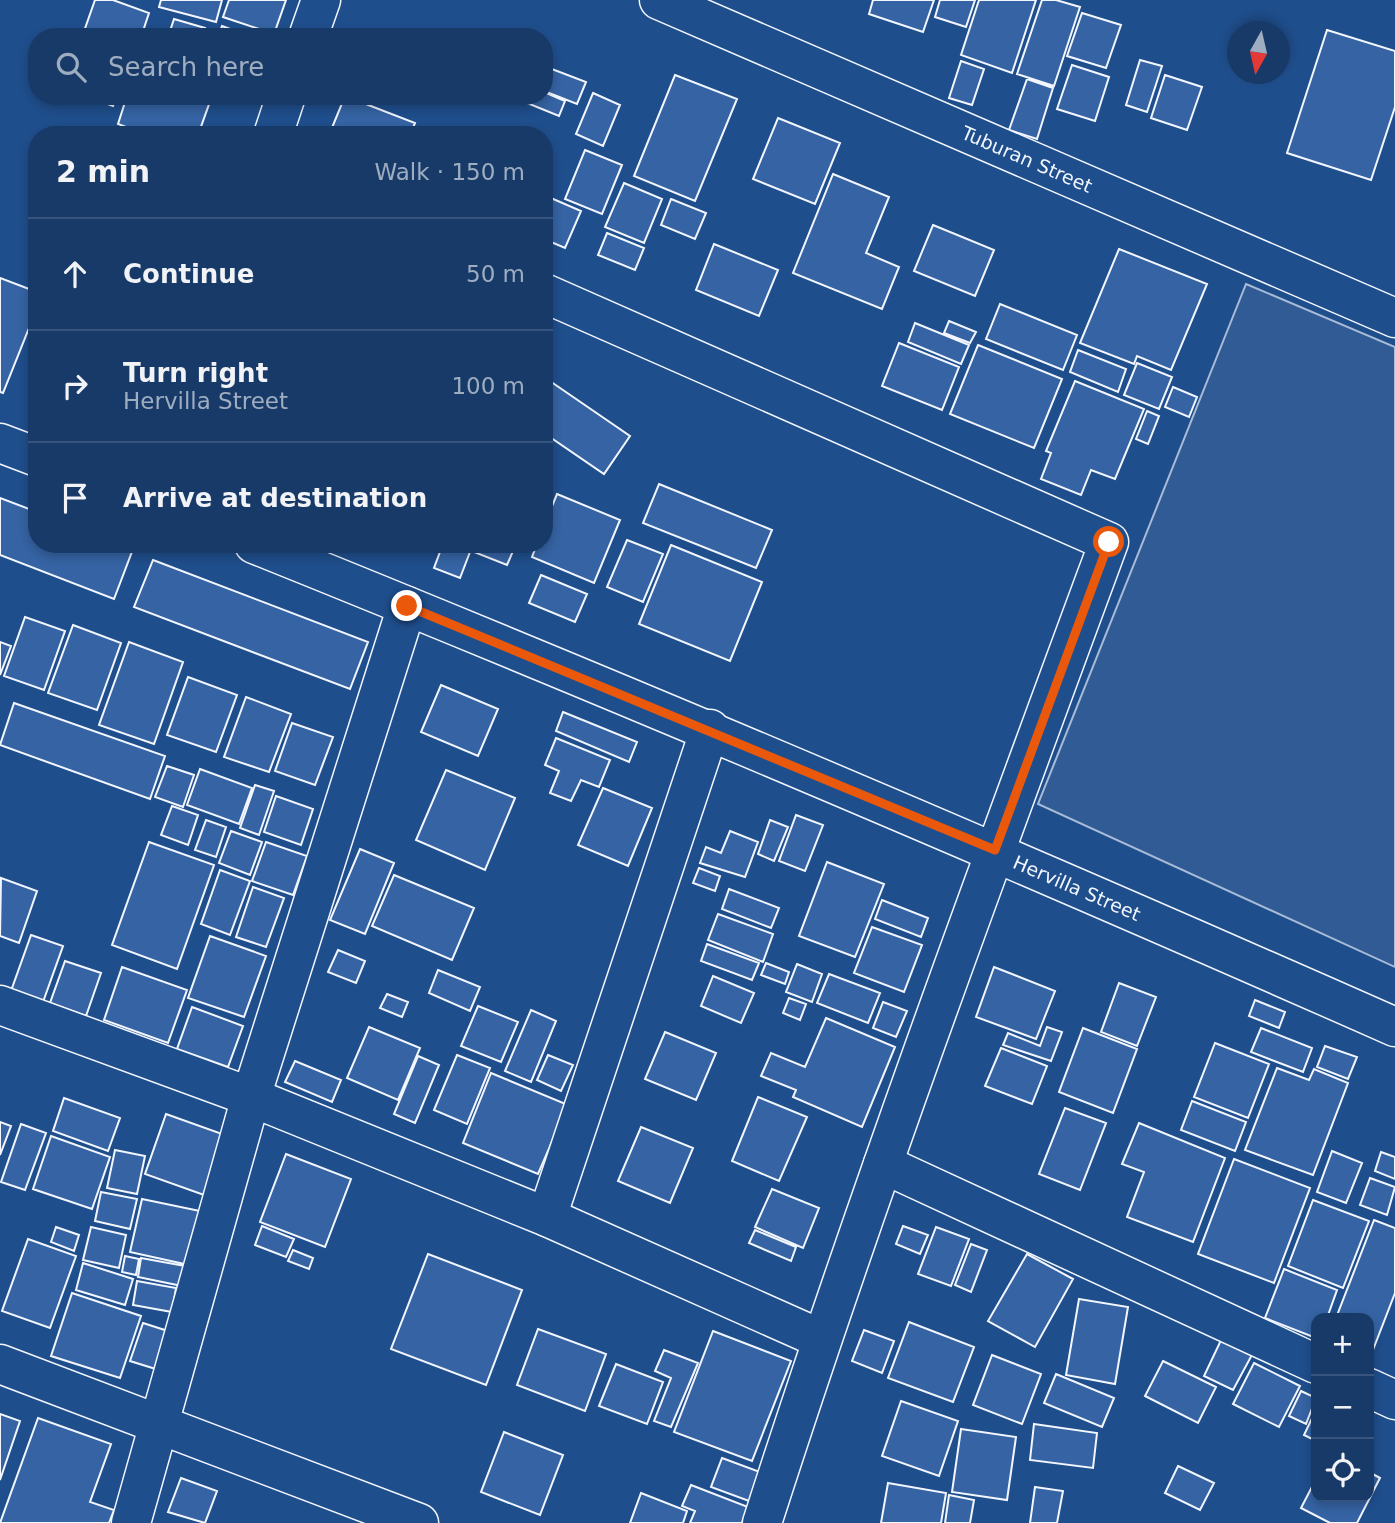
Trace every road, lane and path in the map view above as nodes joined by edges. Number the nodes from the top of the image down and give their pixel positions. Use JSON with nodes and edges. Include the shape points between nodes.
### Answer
{"nodes":[{"id":1,"x":321,"y":0,"type":"edge"},
{"id":2,"x":659,"y":0,"type":"edge"},
{"id":3,"x":311,"y":28,"type":"edge"},
{"id":4,"x":283,"y":105,"type":"edge"},
{"id":5,"x":276,"y":126,"type":"edge"},
{"id":6,"x":553,"y":297,"type":"edge"},
{"id":7,"x":1395,"y":318,"type":"edge"},
{"id":8,"x":0,"y":443,"type":"edge"},
{"id":9,"x":28,"y":454,"type":"edge"},
{"id":10,"x":276,"y":553,"type":"edge"},
{"id":11,"x":407,"y":606,"type":"junction"},
{"id":12,"x":710,"y":729,"type":"junction"},
{"id":13,"x":995,"y":850,"type":"junction"},
{"id":14,"x":0,"y":1005,"type":"edge"},
{"id":15,"x":1395,"y":1027,"type":"edge"},
{"id":16,"x":251,"y":1097,"type":"junction"},
{"id":17,"x":883,"y":1164,"type":"junction"},
{"id":18,"x":547,"y":1217,"type":"junction"},
{"id":19,"x":821,"y":1339,"type":"junction"},
{"id":20,"x":1311,"y":1362,"type":"edge"},
{"id":21,"x":0,"y":1364,"type":"edge"},
{"id":22,"x":1374,"y":1390,"type":"edge"},
{"id":23,"x":1395,"y":1400,"type":"edge"},
{"id":24,"x":158,"y":1424,"type":"junction"},
{"id":25,"x":131,"y":1523,"type":"edge"},
{"id":26,"x":419,"y":1523,"type":"edge"},
{"id":27,"x":762,"y":1523,"type":"edge"}],
"edges":[{"from":1,"to":3,"type":"street"},
{"from":2,"to":7,"type":"street","name":"Tuburan Street"},
{"from":4,"to":5,"type":"street"},
{"from":6,"to":13,"type":"street","via":[[1109,542]]},
{"from":8,"to":9,"type":"street"},
{"from":10,"to":11,"type":"street","name":"Hervilla Street"},
{"from":11,"to":12,"type":"street","name":"Hervilla Street"},
{"from":11,"to":16,"type":"street"},
{"from":12,"to":13,"type":"street","name":"Hervilla Street"},
{"from":12,"to":18,"type":"street"},
{"from":13,"to":15,"type":"street","name":"Hervilla Street"},
{"from":13,"to":17,"type":"street"},
{"from":14,"to":16,"type":"street"},
{"from":16,"to":18,"type":"street"},
{"from":16,"to":24,"type":"street"},
{"from":17,"to":19,"type":"street"},
{"from":17,"to":20,"type":"street"},
{"from":18,"to":19,"type":"street"},
{"from":19,"to":27,"type":"street"},
{"from":21,"to":24,"type":"street"},
{"from":22,"to":23,"type":"street"},
{"from":24,"to":25,"type":"street"},
{"from":24,"to":26,"type":"street"}]}
